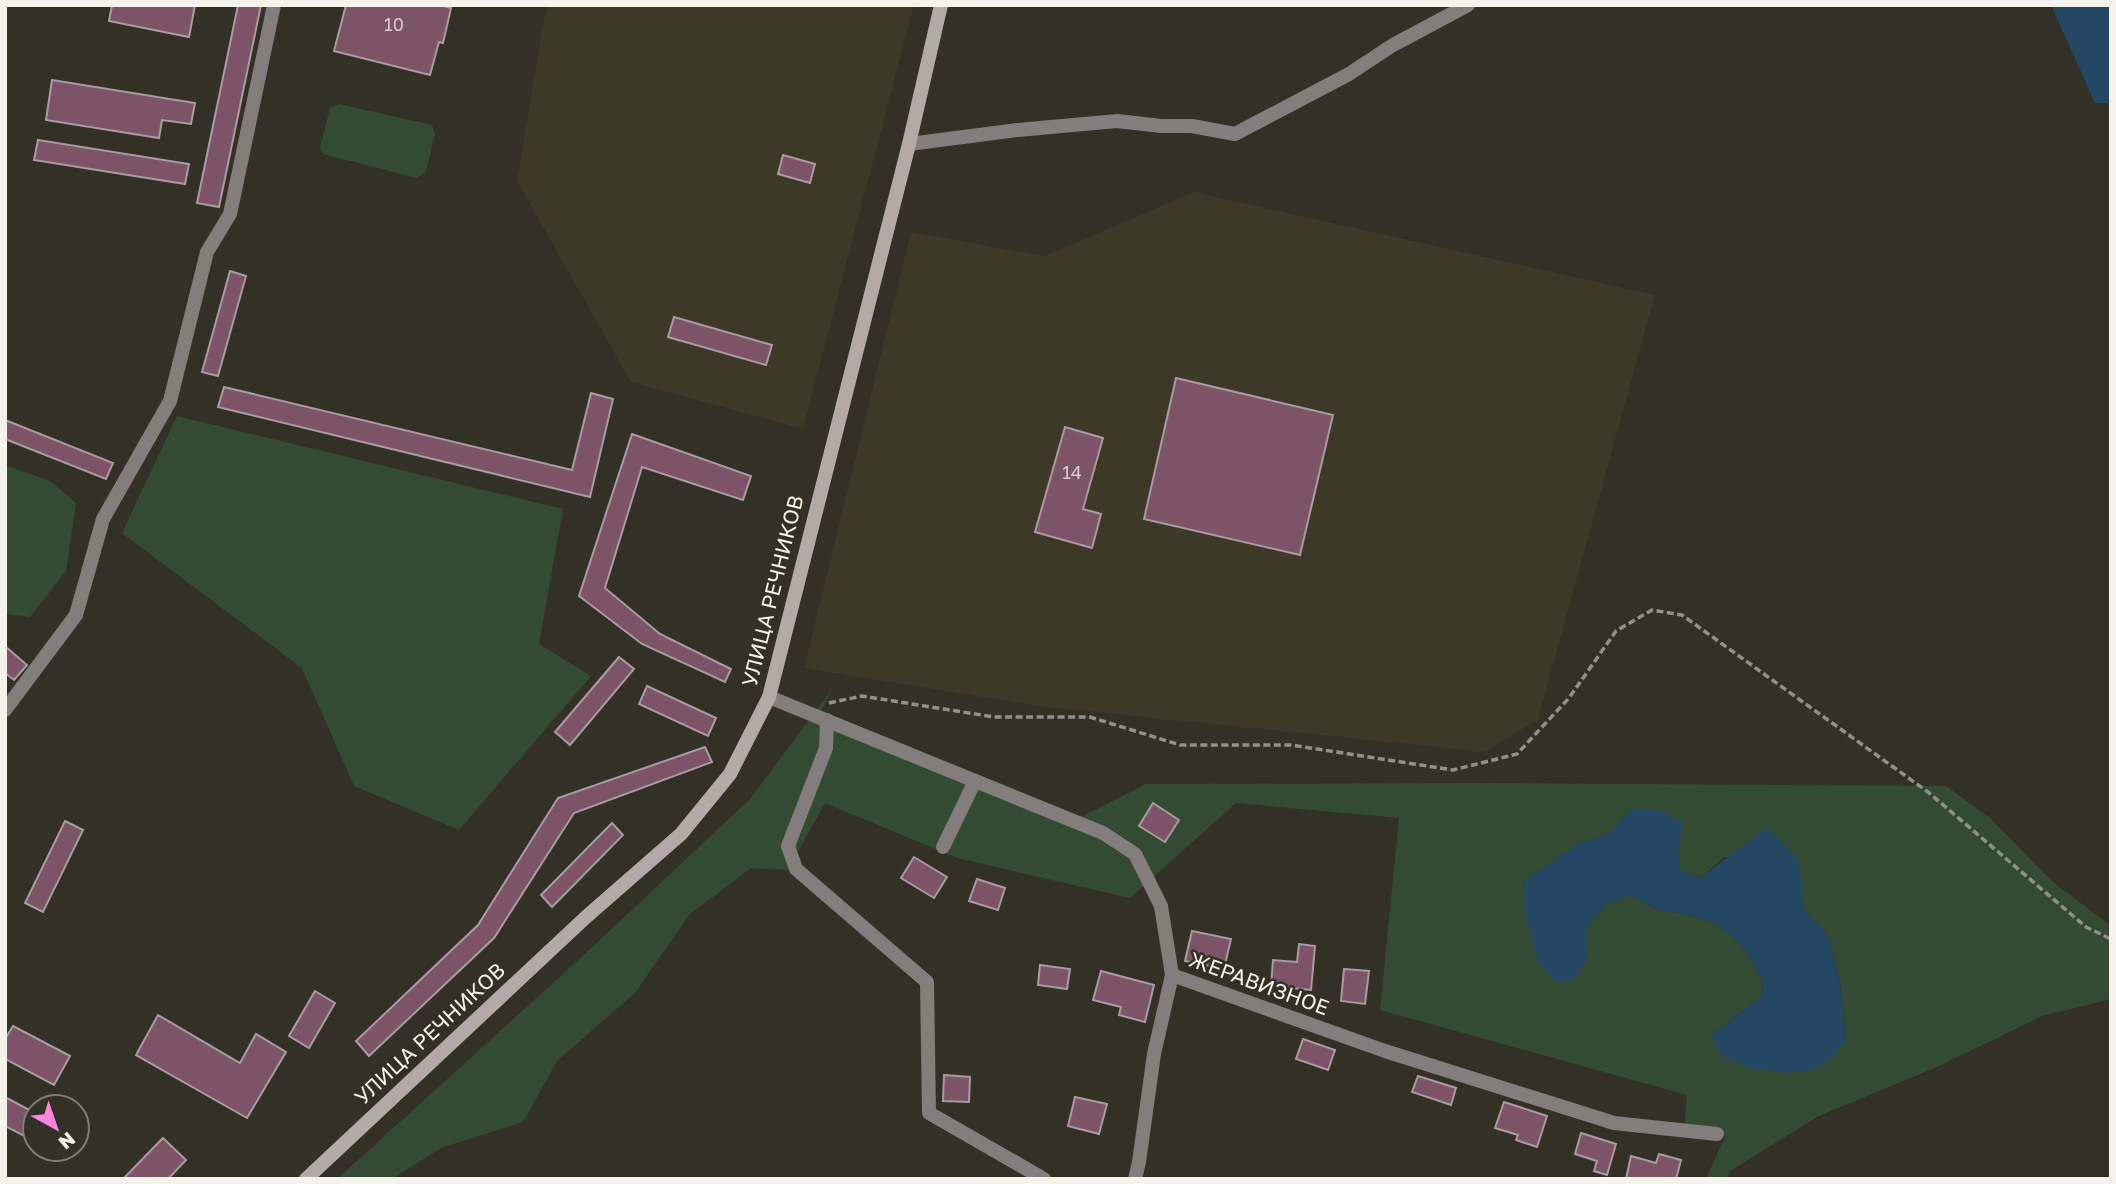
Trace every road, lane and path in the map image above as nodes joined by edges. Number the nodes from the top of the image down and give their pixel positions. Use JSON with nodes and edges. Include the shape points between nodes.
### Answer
{"nodes":[{"id":1,"x":274,"y":5,"type":"edge"},
{"id":2,"x":941,"y":5,"type":"edge"},
{"id":3,"x":1468,"y":5,"type":"edge"},
{"id":4,"x":909,"y":144,"type":"junction"},
{"id":5,"x":769,"y":697,"type":"junction"},
{"id":6,"x":5,"y":710,"type":"edge"},
{"id":7,"x":799,"y":710,"type":"junction"},
{"id":8,"x":827,"y":720,"type":"junction"},
{"id":9,"x":975,"y":781,"type":"junction"},
{"id":10,"x":943,"y":847,"type":"dead end"},
{"id":11,"x":2111,"y":939,"type":"edge"},
{"id":12,"x":1172,"y":975,"type":"junction"},
{"id":13,"x":1717,"y":1134,"type":"dead end"},
{"id":14,"x":306,"y":1179,"type":"edge"},
{"id":15,"x":1044,"y":1179,"type":"edge"},
{"id":16,"x":1135,"y":1179,"type":"edge"}],
"edges":[{"from":1,"to":6,"type":"street","via":[[230,214],[207,251],[170,401],[103,519],[76,615]]},
{"from":2,"to":4,"type":"street","name":"УЛИЦА РЕЧНИКОВ"},
{"from":3,"to":4,"type":"street","via":[[1235,134],[1117,121]]},
{"from":4,"to":5,"type":"street","name":"УЛИЦА РЕЧНИКОВ"},
{"from":5,"to":7,"type":"street","name":"ЖЕРАВИЗНОЕ"},
{"from":5,"to":14,"type":"street","name":"УЛИЦА РЕЧНИКОВ","via":[[730,774],[681,834]]},
{"from":7,"to":8,"type":"street","name":"ЖЕРАВИЗНОЕ"},
{"from":7,"to":11,"type":"path","via":[[862,696],[994,717],[1090,717],[1180,745],[1291,745],[1453,770],[1517,754],[1569,698],[1616,631],[1651,610],[1682,615],[1928,792],[2086,927]]},
{"from":8,"to":9,"type":"street","name":"ЖЕРАВИЗНОЕ"},
{"from":8,"to":15,"type":"street","via":[[826,748],[788,846],[796,869],[927,982],[929,1113]]},
{"from":9,"to":10,"type":"street"},
{"from":9,"to":12,"type":"street","name":"ЖЕРАВИЗНОЕ","via":[[1103,833],[1135,854],[1161,906]]},
{"from":12,"to":13,"type":"street","name":"ЖЕРАВИЗНОЕ","via":[[1385,1051],[1614,1123]]},
{"from":12,"to":16,"type":"street","via":[[1154,1054]]}]}
